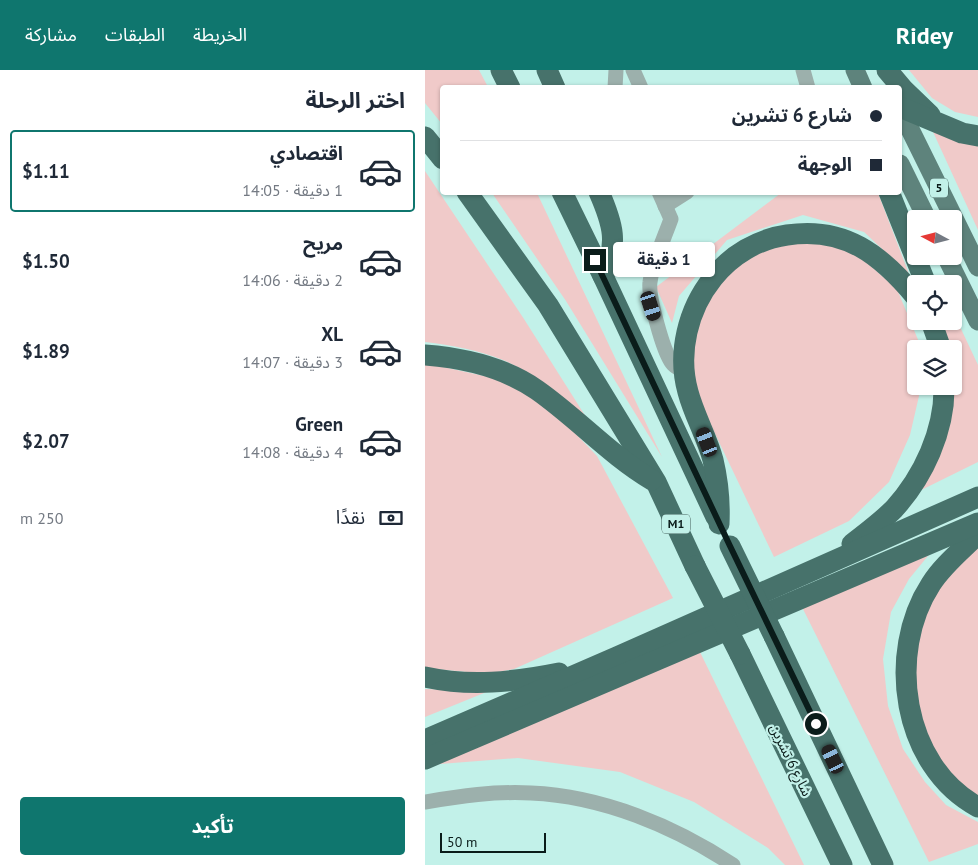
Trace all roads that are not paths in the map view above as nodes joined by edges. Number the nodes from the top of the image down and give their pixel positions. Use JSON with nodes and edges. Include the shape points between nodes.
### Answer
{"nodes":[{"id":1,"x":501,"y":70,"type":"edge"},
{"id":2,"x":547,"y":70,"type":"edge"},
{"id":3,"x":616,"y":70,"type":"edge"},
{"id":4,"x":633,"y":70,"type":"edge"},
{"id":5,"x":803,"y":70,"type":"edge"},
{"id":6,"x":855,"y":70,"type":"edge"},
{"id":7,"x":881,"y":70,"type":"edge"},
{"id":8,"x":887,"y":70,"type":"edge"},
{"id":9,"x":508,"y":85,"type":"edge"},
{"id":10,"x":554,"y":85,"type":"edge"},
{"id":11,"x":615,"y":85,"type":"edge"},
{"id":12,"x":640,"y":85,"type":"edge"},
{"id":13,"x":807,"y":85,"type":"edge"},
{"id":14,"x":862,"y":85,"type":"edge"},
{"id":15,"x":888,"y":85,"type":"edge"},
{"id":16,"x":900,"y":85,"type":"edge"},
{"id":17,"x":902,"y":88,"type":"edge"},
{"id":18,"x":902,"y":109,"type":"edge"},
{"id":19,"x":902,"y":112,"type":"edge"},
{"id":20,"x":942,"y":125,"type":"junction"},
{"id":21,"x":978,"y":136,"type":"edge"},
{"id":22,"x":425,"y":137,"type":"edge"},
{"id":23,"x":440,"y":155,"type":"edge"},
{"id":24,"x":902,"y":168,"type":"edge"},
{"id":25,"x":469,"y":195,"type":"edge"},
{"id":26,"x":562,"y":195,"type":"edge"},
{"id":27,"x":600,"y":195,"type":"edge"},
{"id":28,"x":678,"y":195,"type":"edge"},
{"id":29,"x":890,"y":195,"type":"edge"},
{"id":30,"x":662,"y":199,"type":"edge"},
{"id":31,"x":923,"y":210,"type":"edge"},
{"id":32,"x":950,"y":265,"type":"edge"},
{"id":33,"x":978,"y":267,"type":"edge"},
{"id":34,"x":922,"y":275,"type":"edge"},
{"id":35,"x":603,"y":276,"type":"junction"},
{"id":36,"x":907,"y":286,"type":"edge"},
{"id":37,"x":978,"y":322,"type":"edge"},
{"id":38,"x":425,"y":355,"type":"edge"},
{"id":39,"x":684,"y":372,"type":"junction"},
{"id":40,"x":943,"y":395,"type":"edge"},
{"id":41,"x":657,"y":482,"type":"junction"},
{"id":42,"x":978,"y":497,"type":"edge"},
{"id":43,"x":978,"y":523,"type":"edge"},
{"id":44,"x":719,"y":524,"type":"junction"},
{"id":45,"x":978,"y":534,"type":"edge"},
{"id":46,"x":829,"y":562,"type":"junction"},
{"id":47,"x":617,"y":657,"type":"junction"},
{"id":48,"x":425,"y":677,"type":"edge"},
{"id":49,"x":425,"y":740,"type":"edge"},
{"id":50,"x":425,"y":759,"type":"edge"},
{"id":51,"x":425,"y":802,"type":"edge"},
{"id":52,"x":978,"y":807,"type":"edge"},
{"id":53,"x":733,"y":865,"type":"edge"},
{"id":54,"x":842,"y":865,"type":"edge"},
{"id":55,"x":883,"y":865,"type":"edge"}],
"edges":[{"from":1,"to":9,"type":"highway"},
{"from":2,"to":10,"type":"highway"},
{"from":3,"to":11,"type":"street"},
{"from":4,"to":12,"type":"street"},
{"from":5,"to":13,"type":"street"},
{"from":6,"to":14,"type":"main road"},
{"from":7,"to":15,"type":"main road"},
{"from":8,"to":16,"type":"highway"},
{"from":17,"to":20,"type":"highway"},
{"from":18,"to":20,"type":"highway"},
{"from":19,"to":33,"type":"main road","number":"5"},
{"from":20,"to":21,"type":"highway"},
{"from":22,"to":23,"type":"highway"},
{"from":24,"to":31,"type":"main road","number":"5"},
{"from":25,"to":41,"type":"highway","via":[[548,305]]},
{"from":26,"to":35,"type":"highway"},
{"from":27,"to":35,"type":"highway","via":[[611,219],[613,239],[611,258]]},
{"from":28,"to":30,"type":"street"},
{"from":29,"to":34,"type":"highway"},
{"from":30,"to":39,"type":"street","via":[[671,219],[650,280],[649,293],[668,357]]},
{"from":32,"to":37,"type":"main road"},
{"from":35,"to":44,"type":"highway"},
{"from":36,"to":39,"type":"highway","via":[[865,248],[845,239],[800,233],[777,236],[755,244],[719,271],[704,289],[687,331]]},
{"from":38,"to":41,"type":"highway","via":[[471,362],[516,378],[537,390],[629,465]]},
{"from":39,"to":44,"type":"highway","via":[[716,474]]},
{"from":40,"to":46,"type":"highway","via":[[934,442],[910,489],[874,527]]},
{"from":41,"to":54,"type":"highway","name":"شارع 6 تشرين","number":"M1","bridge":true},
{"from":42,"to":46,"type":"highway"},
{"from":43,"to":50,"type":"highway"},
{"from":44,"to":55,"type":"highway","bridge":true},
{"from":45,"to":52,"type":"highway","via":[[947,563],[919,607],[911,632],[906,684],[916,734],[929,761],[948,784]]},
{"from":46,"to":47,"type":"highway"},
{"from":47,"to":48,"type":"highway","via":[[557,673],[497,683]]},
{"from":47,"to":49,"type":"highway"},
{"from":51,"to":53,"type":"street","via":[[505,792],[571,798],[645,818],[714,852]]}]}
